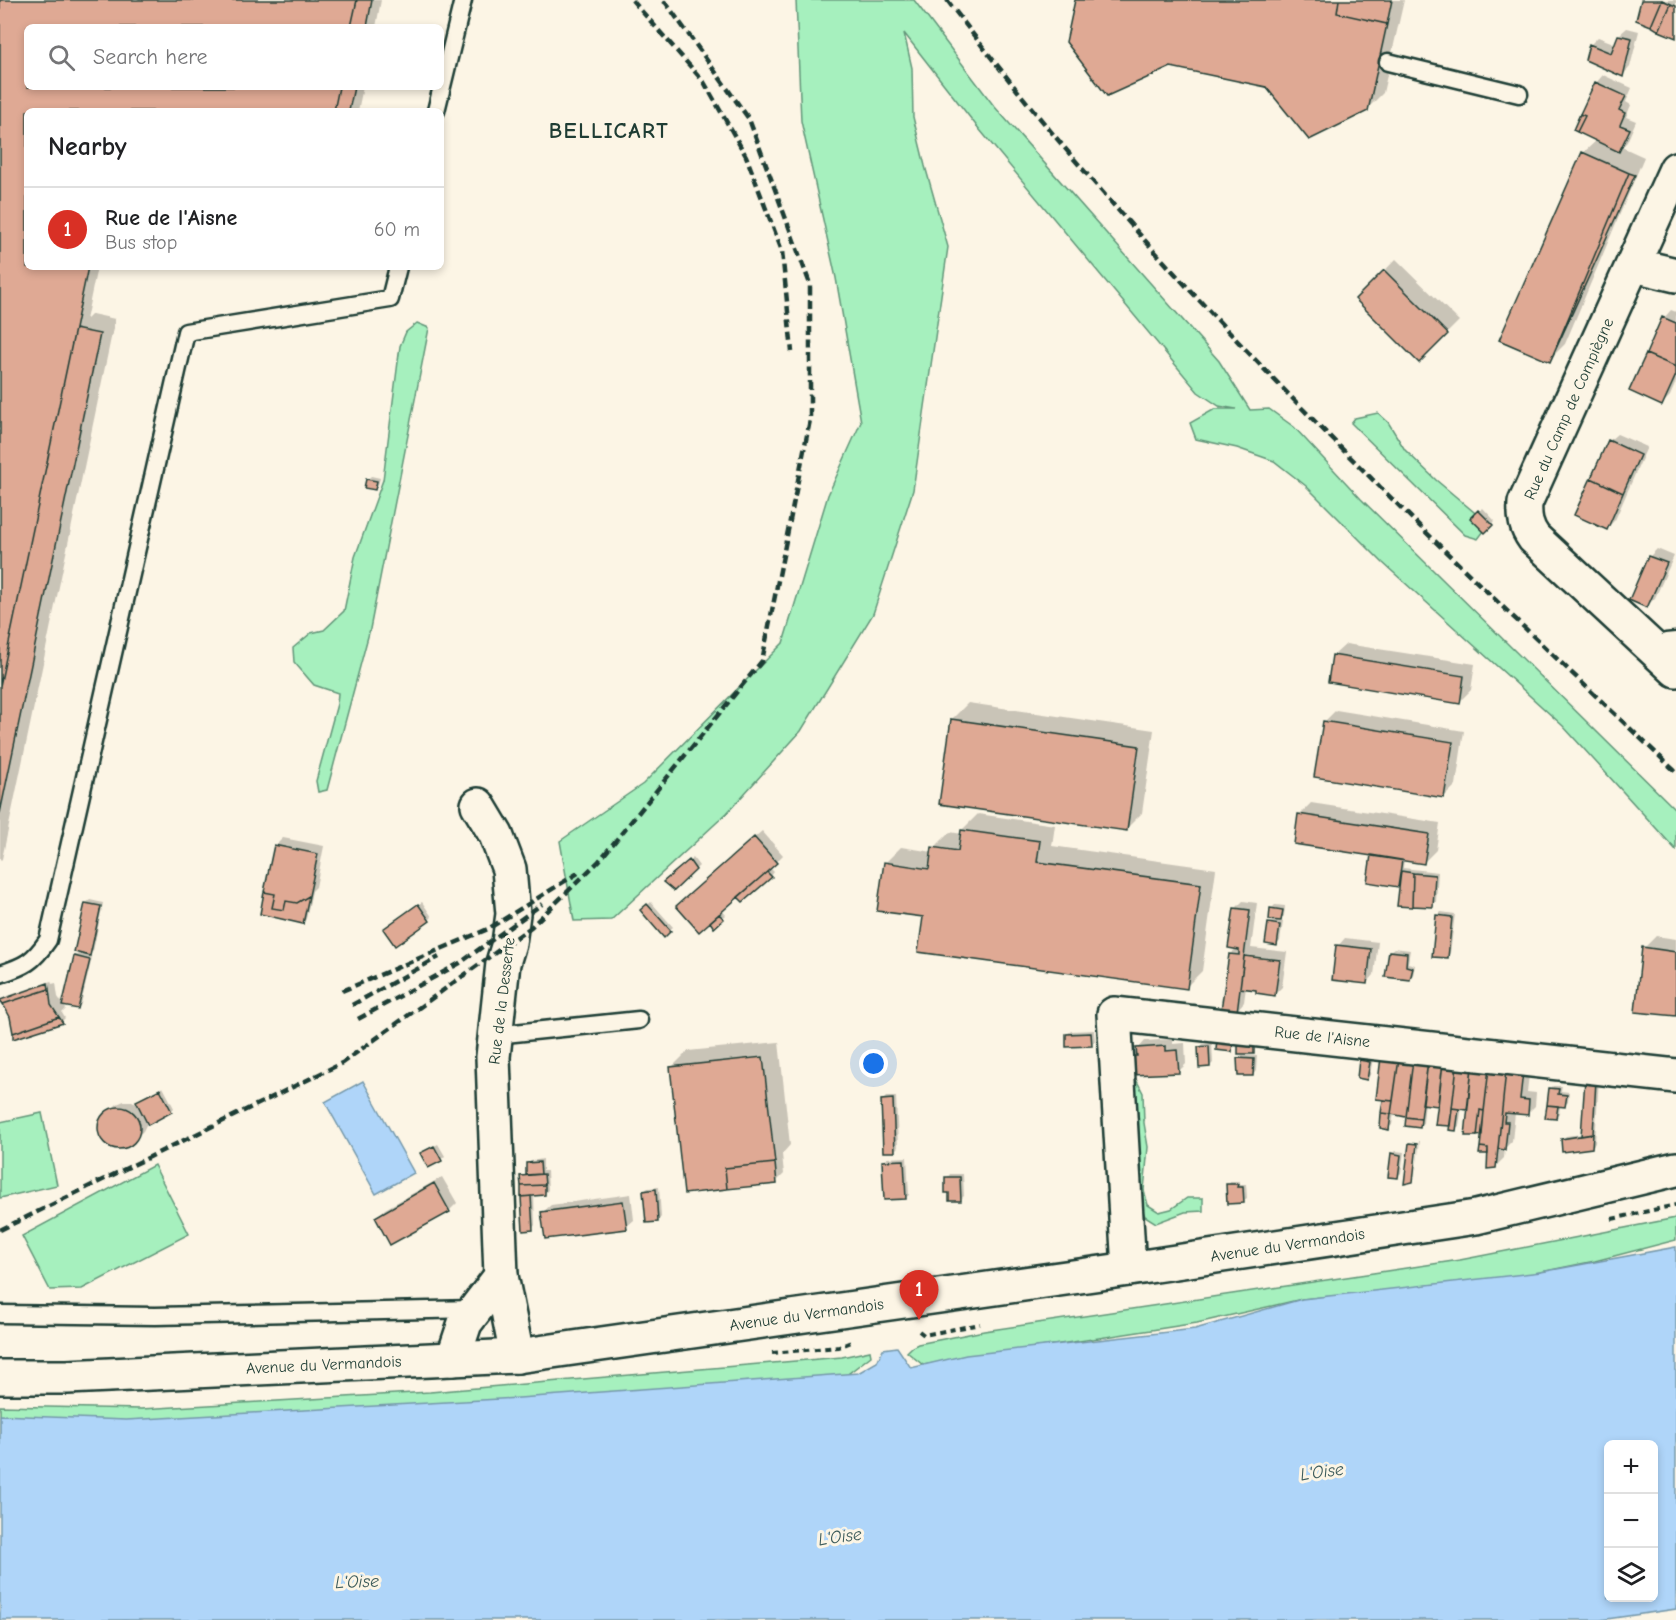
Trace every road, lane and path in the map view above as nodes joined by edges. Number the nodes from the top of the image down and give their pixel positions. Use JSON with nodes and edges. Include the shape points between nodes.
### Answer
{"nodes":[{"id":1,"x":463,"y":0,"type":"edge"},
{"id":2,"x":1388,"y":62,"type":"dead end"},
{"id":3,"x":444,"y":78,"type":"edge"},
{"id":4,"x":441,"y":90,"type":"edge"},
{"id":5,"x":1519,"y":94,"type":"dead end"},
{"id":6,"x":437,"y":108,"type":"edge"},
{"id":7,"x":1676,"y":169,"type":"edge"},
{"id":8,"x":1634,"y":265,"type":"junction"},
{"id":9,"x":397,"y":270,"type":"edge"},
{"id":10,"x":1676,"y":275,"type":"edge"},
{"id":11,"x":1670,"y":654,"type":"edge"},
{"id":12,"x":478,"y":805,"type":"dead end"},
{"id":13,"x":0,"y":974,"type":"edge"},
{"id":14,"x":639,"y":1020,"type":"dead end"},
{"id":15,"x":495,"y":1035,"type":"junction"},
{"id":16,"x":1676,"y":1076,"type":"edge"},
{"id":17,"x":1676,"y":1169,"type":"edge"},
{"id":18,"x":1129,"y":1269,"type":"junction"},
{"id":19,"x":501,"y":1276,"type":"junction"},
{"id":20,"x":476,"y":1308,"type":"junction"},
{"id":21,"x":0,"y":1314,"type":"edge"},
{"id":22,"x":517,"y":1356,"type":"junction"},
{"id":23,"x":453,"y":1359,"type":"junction"},
{"id":24,"x":0,"y":1377,"type":"edge"}],
"edges":[{"from":1,"to":3,"type":"lane"},
{"from":2,"to":5,"type":"lane"},
{"from":4,"to":6,"type":"lane"},
{"from":7,"to":8,"type":"street","name":"Rue du Camp de Compiègne"},
{"from":8,"to":10,"type":"street"},
{"from":8,"to":11,"type":"street","name":"Rue du Camp de Compiègne","via":[[1525,503],[1524,516],[1534,538]]},
{"from":9,"to":13,"type":"lane","via":[[390,299],[186,332],[48,940],[36,958]]},
{"from":12,"to":15,"type":"street","name":"Rue de la Desserte","via":[[496,835],[509,870],[513,914]]},
{"from":14,"to":15,"type":"lane"},
{"from":15,"to":19,"type":"street","name":"Rue de la Desserte"},
{"from":16,"to":18,"type":"street","name":"Rue de l'Aisne","via":[[1114,1014]]},
{"from":17,"to":18,"type":"street","name":"Avenue du Vermandois","via":[[1476,1216]]},
{"from":18,"to":22,"type":"street","name":"Avenue du Vermandois"},
{"from":19,"to":20,"type":"street"},
{"from":19,"to":22,"type":"street","name":"Rue de la Desserte"},
{"from":20,"to":21,"type":"lane","via":[[155,1316]]},
{"from":20,"to":23,"type":"street","via":[[465,1323]]},
{"from":22,"to":23,"type":"street","name":"Avenue du Vermandois"},
{"from":23,"to":24,"type":"street","name":"Avenue du Vermandois","via":[[79,1377]]}]}
